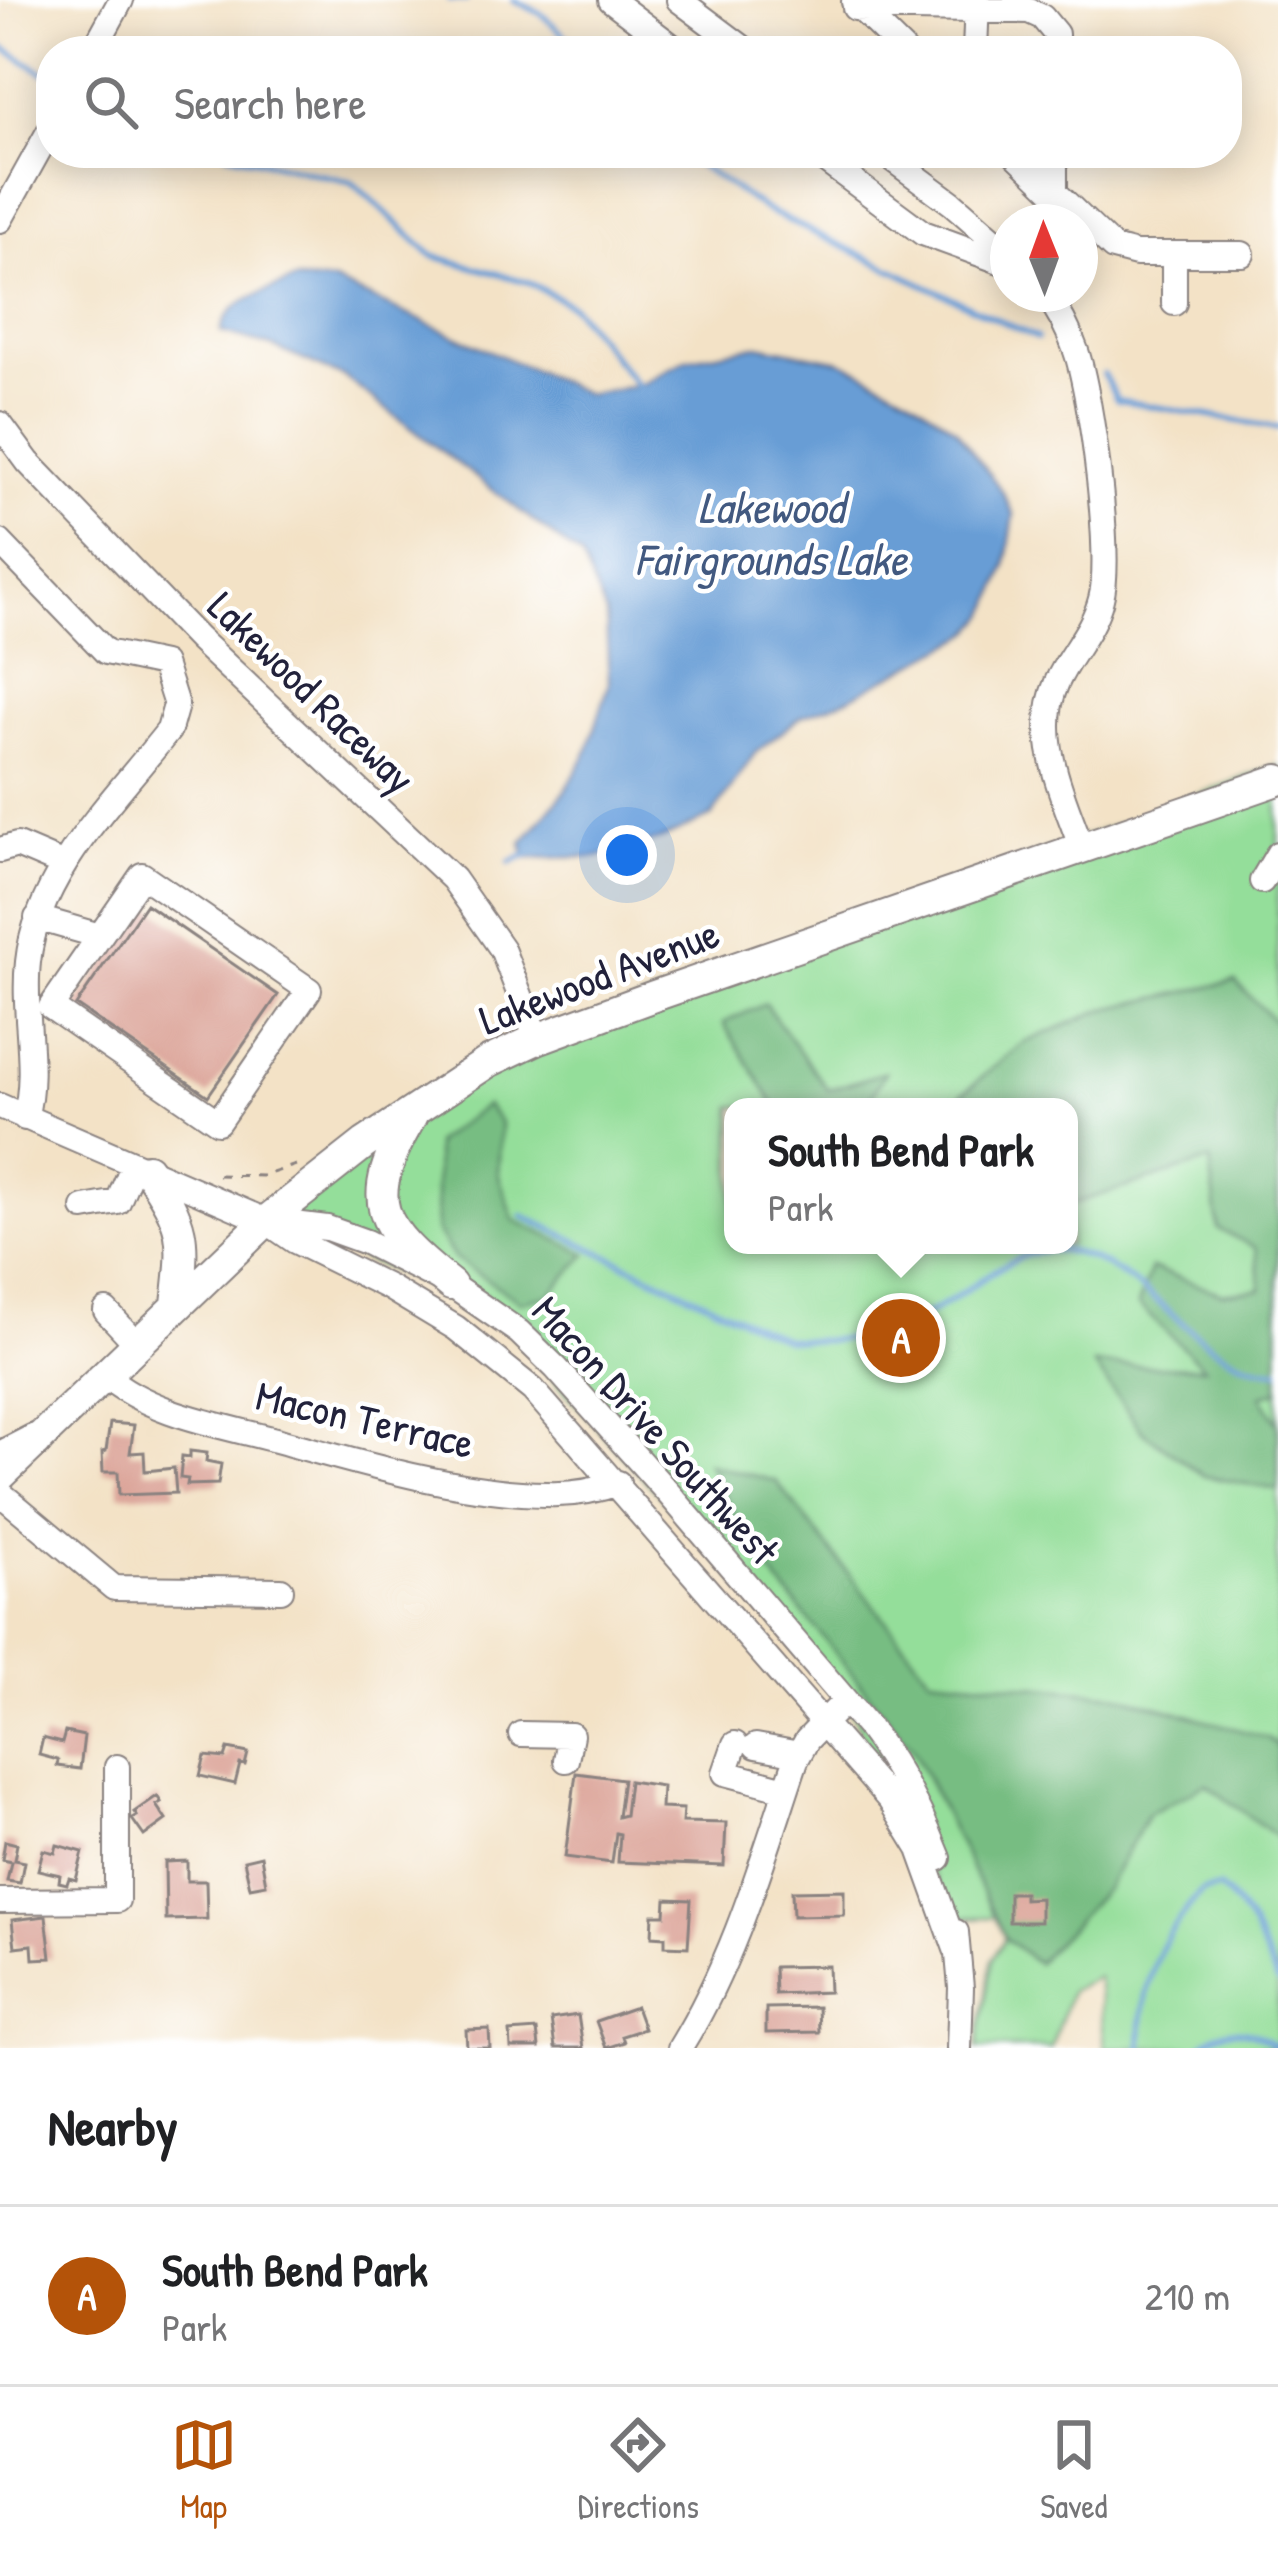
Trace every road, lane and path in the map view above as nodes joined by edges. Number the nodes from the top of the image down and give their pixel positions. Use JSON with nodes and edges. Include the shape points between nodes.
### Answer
{"nodes":[{"id":1,"x":121,"y":0,"type":"edge"},
{"id":2,"x":611,"y":0,"type":"edge"},
{"id":3,"x":679,"y":0,"type":"edge"},
{"id":4,"x":854,"y":4,"type":"edge"},
{"id":5,"x":977,"y":6,"type":"edge"},
{"id":6,"x":101,"y":36,"type":"edge"},
{"id":7,"x":658,"y":36,"type":"edge"},
{"id":8,"x":727,"y":36,"type":"edge"},
{"id":9,"x":888,"y":36,"type":"edge"},
{"id":10,"x":976,"y":36,"type":"edge"},
{"id":11,"x":1056,"y":36,"type":"edge"},
{"id":12,"x":36,"y":155,"type":"edge"},
{"id":13,"x":835,"y":168,"type":"edge"},
{"id":14,"x":904,"y":168,"type":"edge"},
{"id":15,"x":1029,"y":168,"type":"edge"},
{"id":16,"x":1055,"y":168,"type":"edge"},
{"id":17,"x":1054,"y":193,"type":"junction"},
{"id":18,"x":0,"y":220,"type":"edge"},
{"id":19,"x":990,"y":236,"type":"edge"},
{"id":20,"x":1174,"y":254,"type":"junction"},
{"id":21,"x":1243,"y":254,"type":"dead end"},
{"id":22,"x":990,"y":257,"type":"edge"},
{"id":23,"x":1174,"y":303,"type":"dead end"},
{"id":24,"x":1059,"y":312,"type":"edge"},
{"id":25,"x":0,"y":424,"type":"edge"},
{"id":26,"x":0,"y":542,"type":"edge"},
{"id":27,"x":1276,"y":788,"type":"edge"},
{"id":28,"x":1082,"y":849,"type":"junction"},
{"id":29,"x":0,"y":850,"type":"edge"},
{"id":30,"x":1278,"y":854,"type":"edge"},
{"id":31,"x":64,"y":865,"type":"junction"},
{"id":32,"x":1262,"y":880,"type":"dead end"},
{"id":33,"x":37,"y":918,"type":"junction"},
{"id":34,"x":100,"y":936,"type":"junction"},
{"id":35,"x":537,"y":1039,"type":"junction"},
{"id":36,"x":419,"y":1105,"type":"junction"},
{"id":37,"x":0,"y":1106,"type":"edge"},
{"id":38,"x":25,"y":1118,"type":"junction"},
{"id":39,"x":141,"y":1166,"type":"junction"},
{"id":40,"x":84,"y":1208,"type":"dead end"},
{"id":41,"x":266,"y":1221,"type":"junction"},
{"id":42,"x":451,"y":1285,"type":"junction"},
{"id":43,"x":177,"y":1304,"type":"junction"},
{"id":44,"x":106,"y":1311,"type":"dead end"},
{"id":45,"x":137,"y":1344,"type":"junction"},
{"id":46,"x":105,"y":1375,"type":"junction"},
{"id":47,"x":35,"y":1441,"type":"junction"},
{"id":48,"x":0,"y":1459,"type":"edge"},
{"id":49,"x":0,"y":1476,"type":"edge"},
{"id":50,"x":617,"y":1483,"type":"junction"},
{"id":51,"x":0,"y":1493,"type":"edge"},
{"id":52,"x":281,"y":1590,"type":"dead end"},
{"id":53,"x":845,"y":1700,"type":"junction"},
{"id":54,"x":823,"y":1723,"type":"junction"},
{"id":55,"x":521,"y":1734,"type":"dead end"},
{"id":56,"x":800,"y":1754,"type":"junction"},
{"id":57,"x":566,"y":1760,"type":"dead end"},
{"id":58,"x":117,"y":1767,"type":"dead end"},
{"id":59,"x":787,"y":1789,"type":"junction"},
{"id":60,"x":0,"y":1901,"type":"edge"},
{"id":61,"x":956,"y":1949,"type":"junction"},
{"id":62,"x":680,"y":2048,"type":"edge"},
{"id":63,"x":958,"y":2048,"type":"edge"}],
"edges":[{"from":1,"to":6,"type":"street"},
{"from":2,"to":7,"type":"street"},
{"from":3,"to":8,"type":"street"},
{"from":4,"to":5,"type":"street"},
{"from":4,"to":9,"type":"street"},
{"from":5,"to":10,"type":"street"},
{"from":5,"to":11,"type":"street","via":[[1029,11]]},
{"from":12,"to":18,"type":"street"},
{"from":13,"to":22,"type":"street","via":[[923,233]]},
{"from":14,"to":19,"type":"street"},
{"from":15,"to":17,"type":"street"},
{"from":16,"to":17,"type":"street"},
{"from":17,"to":20,"type":"street","via":[[1113,248]]},
{"from":20,"to":21,"type":"street"},
{"from":20,"to":23,"type":"street"},
{"from":24,"to":28,"type":"street","via":[[1077,352],[1102,507],[1102,598],[1053,688],[1047,725]]},
{"from":25,"to":35,"type":"street","name":"Lakewood Raceway","via":[[199,640],[453,879],[502,949]]},
{"from":26,"to":31,"type":"street","via":[[106,652],[163,664],[176,705],[169,730]]},
{"from":27,"to":28,"type":"main road","name":"Lakewood Avenue"},
{"from":28,"to":35,"type":"main road","name":"Lakewood Avenue"},
{"from":29,"to":31,"type":"street","via":[[17,844]]},
{"from":30,"to":32,"type":"street"},
{"from":31,"to":33,"type":"street"},
{"from":33,"to":34,"type":"street"},
{"from":33,"to":38,"type":"street","via":[[27,964],[33,1088]]},
{"from":34,"to":34,"type":"street","via":[[51,1007],[218,1122],[309,990],[142,875]]},
{"from":35,"to":36,"type":"main road","name":"Lakewood Avenue"},
{"from":36,"to":41,"type":"main road","name":"Lakewood Avenue"},
{"from":36,"to":42,"type":"main road","via":[[386,1166],[382,1206],[401,1242]]},
{"from":37,"to":38,"type":"street"},
{"from":38,"to":39,"type":"street"},
{"from":39,"to":40,"type":"street","via":[[118,1202]]},
{"from":39,"to":41,"type":"street"},
{"from":39,"to":43,"type":"main road","via":[[178,1215]]},
{"from":41,"to":42,"type":"street","name":"Macon Drive Southwest","via":[[366,1241]]},
{"from":41,"to":43,"type":"main road","name":"Lakewood Avenue"},
{"from":41,"to":50,"type":"street","name":"Macon Drive Southwest","via":[[456,1328],[533,1390]]},
{"from":42,"to":53,"type":"street","name":"Macon Drive Southwest","via":[[556,1368]]},
{"from":43,"to":45,"type":"main road","name":"Lakewood Avenue"},
{"from":44,"to":45,"type":"street"},
{"from":45,"to":46,"type":"main road","name":"Lakewood Avenue"},
{"from":46,"to":47,"type":"main road","name":"Lakewood Avenue"},
{"from":46,"to":50,"type":"street","name":"Macon Terrace","via":[[188,1416],[403,1474],[542,1494]]},
{"from":47,"to":48,"type":"highway"},
{"from":47,"to":49,"type":"main road","name":"Lakewood Avenue"},
{"from":50,"to":54,"type":"street","name":"Macon Drive Southwest"},
{"from":51,"to":52,"type":"street","via":[[114,1588]]},
{"from":53,"to":54,"type":"street"},
{"from":53,"to":61,"type":"street","name":"Macon Drive Southwest","via":[[920,1808],[945,1875]]},
{"from":54,"to":56,"type":"street"},
{"from":54,"to":61,"type":"street","name":"Macon Drive Southwest","via":[[890,1800],[920,1849]]},
{"from":55,"to":57,"type":"street","via":[[572,1735]]},
{"from":56,"to":59,"type":"street"},
{"from":56,"to":59,"type":"street","via":[[746,1745],[725,1773]]},
{"from":58,"to":60,"type":"street","via":[[117,1900]]},
{"from":59,"to":62,"type":"street","via":[[731,1951]]},
{"from":61,"to":63,"type":"street","name":"Macon Drive Southwest"}]}
